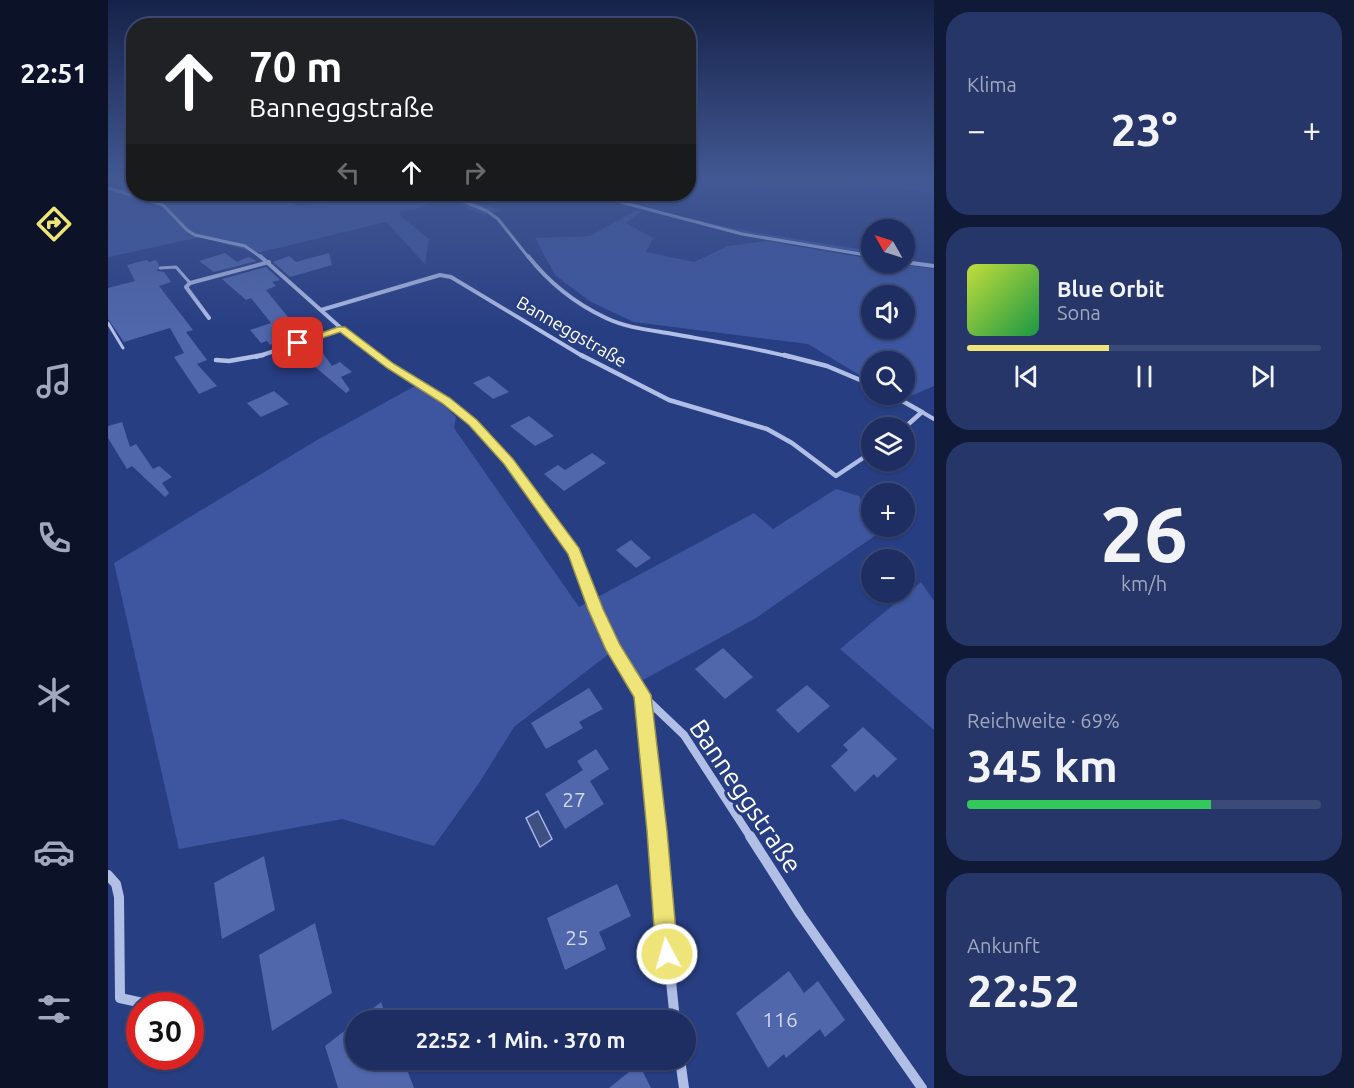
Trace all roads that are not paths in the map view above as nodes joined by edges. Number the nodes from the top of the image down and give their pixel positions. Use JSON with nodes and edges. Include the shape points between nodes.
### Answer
{"nodes":[{"id":1,"x":186,"y":229,"type":"edge"},
{"id":2,"x":506,"y":229,"type":"edge"},
{"id":3,"x":721,"y":229,"type":"edge"},
{"id":4,"x":861,"y":254,"type":"edge"},
{"id":5,"x":269,"y":262,"type":"junction"},
{"id":6,"x":915,"y":263,"type":"edge"},
{"id":7,"x":934,"y":266,"type":"edge"},
{"id":8,"x":160,"y":268,"type":"dead end"},
{"id":9,"x":190,"y":283,"type":"junction"},
{"id":10,"x":321,"y":310,"type":"junction"},
{"id":11,"x":209,"y":318,"type":"dead end"},
{"id":12,"x":108,"y":323,"type":"edge"},
{"id":13,"x":342,"y":329,"type":"junction"},
{"id":14,"x":123,"y":348,"type":"dead end"},
{"id":15,"x":216,"y":360,"type":"dead end"},
{"id":16,"x":861,"y":380,"type":"edge"},
{"id":17,"x":910,"y":405,"type":"edge"},
{"id":18,"x":922,"y":412,"type":"junction"},
{"id":19,"x":915,"y":418,"type":"edge"},
{"id":20,"x":934,"y":419,"type":"edge"},
{"id":21,"x":861,"y":459,"type":"edge"},
{"id":22,"x":642,"y":695,"type":"junction"},
{"id":23,"x":108,"y":875,"type":"edge"},
{"id":24,"x":126,"y":999,"type":"edge"},
{"id":25,"x":674,"y":1010,"type":"edge"},
{"id":26,"x":682,"y":1070,"type":"edge"},
{"id":27,"x":684,"y":1088,"type":"edge"},
{"id":28,"x":922,"y":1088,"type":"edge"}],
"edges":[{"from":1,"to":5,"type":"street","name":"Banneggstraße","via":[[195,235],[245,246]]},
{"from":2,"to":16,"type":"street","via":[[546,279],[569,298],[607,319],[631,327],[761,349],[827,366]]},
{"from":3,"to":4,"type":"street"},
{"from":5,"to":9,"type":"street"},
{"from":5,"to":10,"type":"street","name":"Banneggstraße"},
{"from":6,"to":7,"type":"street"},
{"from":8,"to":9,"type":"lane","via":[[176,267]]},
{"from":9,"to":11,"type":"street","via":[[186,287]]},
{"from":10,"to":13,"type":"street","name":"Banneggstraße"},
{"from":10,"to":21,"type":"street","name":"Banneggstraße","via":[[440,275],[451,277],[637,385],[669,400],[768,429],[836,476]]},
{"from":12,"to":14,"type":"lane"},
{"from":13,"to":15,"type":"street","via":[[255,357]]},
{"from":13,"to":22,"type":"street","name":"Banneggstraße","via":[[446,401],[508,461],[574,552],[614,650]]},
{"from":17,"to":18,"type":"street"},
{"from":18,"to":19,"type":"street"},
{"from":18,"to":20,"type":"lane"},
{"from":22,"to":25,"type":"street"},
{"from":22,"to":28,"type":"street","name":"Banneggstraße","via":[[684,735],[800,915]]},
{"from":23,"to":24,"type":"street","via":[[116,884],[119,897],[120,998]]},
{"from":26,"to":27,"type":"street"}]}
